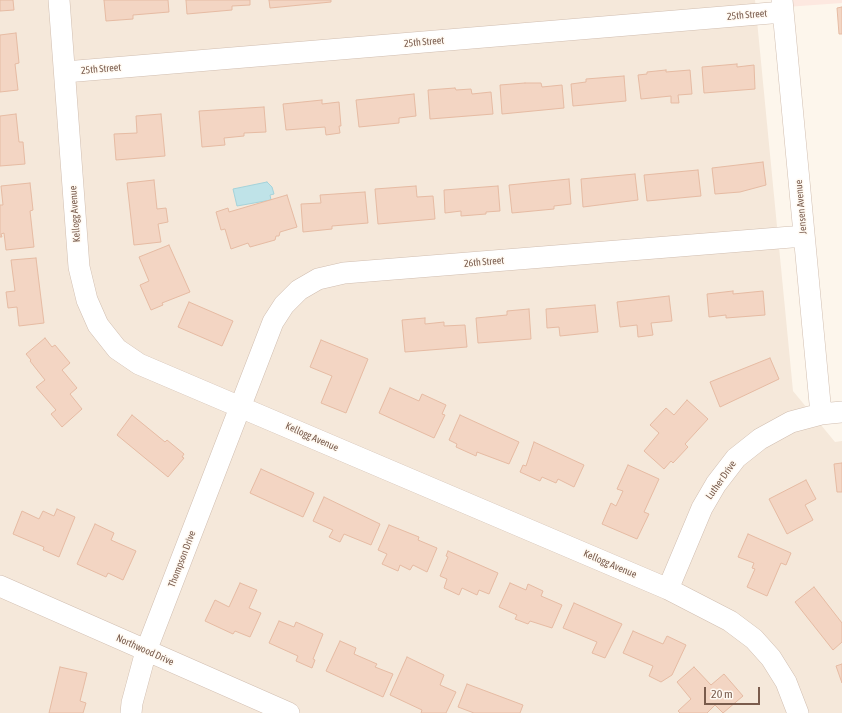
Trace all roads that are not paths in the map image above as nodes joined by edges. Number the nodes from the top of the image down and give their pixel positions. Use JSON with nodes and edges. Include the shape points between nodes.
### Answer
{"nodes":[{"id":1,"x":59,"y":0,"type":"edge"},
{"id":2,"x":783,"y":6,"type":"edge"},
{"id":3,"x":65,"y":72,"type":"junction"},
{"id":4,"x":804,"y":236,"type":"junction"},
{"id":5,"x":241,"y":406,"type":"junction"},
{"id":6,"x":842,"y":412,"type":"edge"},
{"id":7,"x":821,"y":414,"type":"junction"},
{"id":8,"x":0,"y":586,"type":"edge"},
{"id":9,"x":668,"y":589,"type":"junction"},
{"id":10,"x":146,"y":651,"type":"junction"},
{"id":11,"x":131,"y":713,"type":"edge"},
{"id":12,"x":290,"y":713,"type":"edge"},
{"id":13,"x":798,"y":713,"type":"edge"}],
"edges":[{"from":1,"to":3,"type":"street","name":"Kellogg Avenue"},
{"from":2,"to":3,"type":"street","name":"25th Street"},
{"from":2,"to":4,"type":"street","name":"Jensen Avenue"},
{"from":3,"to":5,"type":"street","name":"Kellogg Avenue","via":[[79,267],[87,300],[98,325],[118,349],[139,364]]},
{"from":4,"to":5,"type":"street","name":"26th Street","via":[[352,273],[318,279],[299,290],[284,305],[273,322]]},
{"from":4,"to":7,"type":"street","name":"Jensen Avenue"},
{"from":5,"to":9,"type":"street","name":"Kellogg Avenue","via":[[441,494]]},
{"from":5,"to":10,"type":"street","name":"Thompson Drive"},
{"from":6,"to":7,"type":"street","name":"Luther Drive"},
{"from":7,"to":9,"type":"street","name":"Luther Drive","via":[[791,422],[760,439],[736,458],[702,508]]},
{"from":8,"to":10,"type":"street","name":"Northwood Drive"},
{"from":9,"to":13,"type":"street","name":"Kellogg Avenue","via":[[730,621],[754,639],[771,658],[786,682]]},
{"from":10,"to":11,"type":"street","name":"Thompson Drive"},
{"from":10,"to":12,"type":"street","name":"Northwood Drive"}]}
